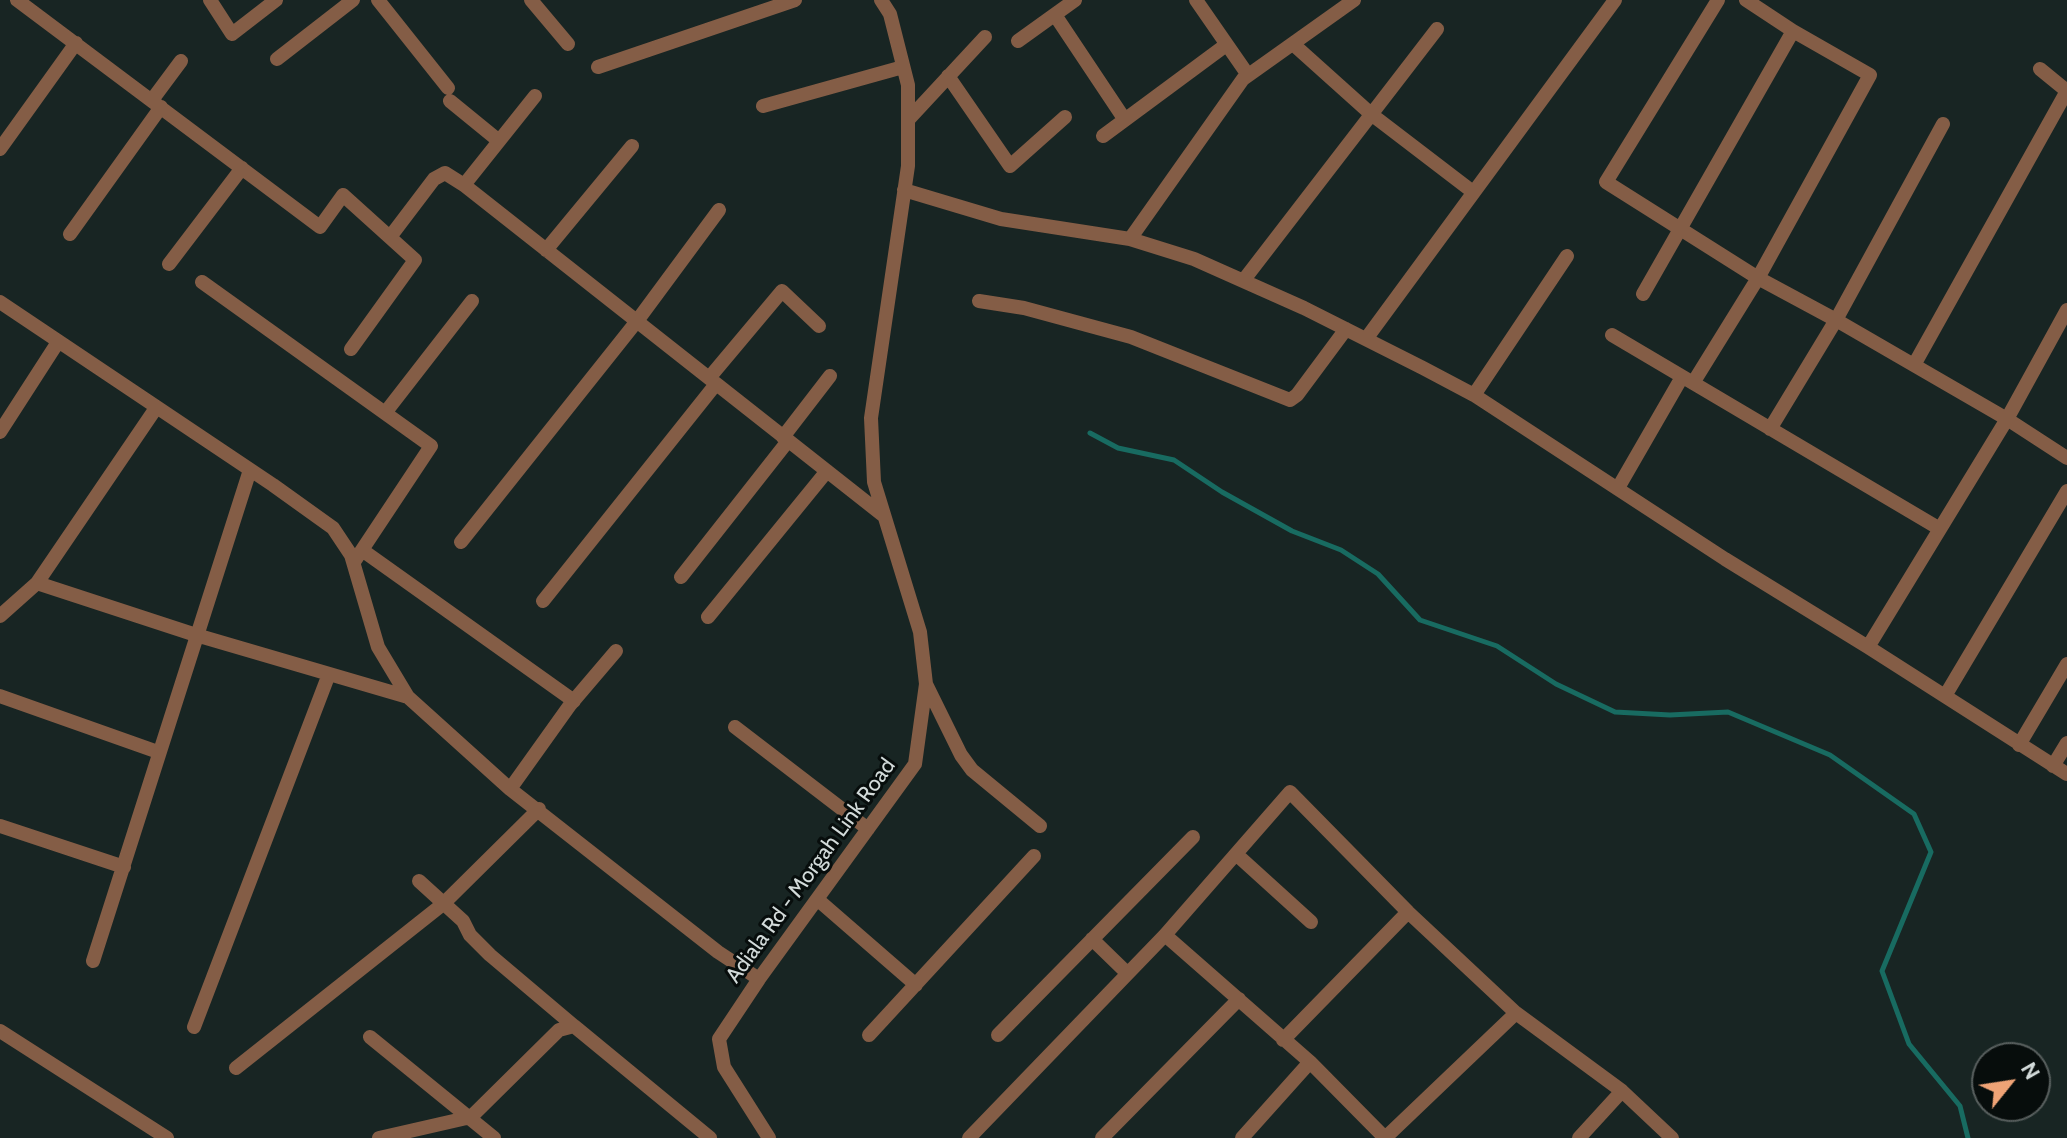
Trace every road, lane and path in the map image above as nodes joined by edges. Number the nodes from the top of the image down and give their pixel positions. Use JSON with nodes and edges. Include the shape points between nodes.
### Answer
{"nodes":[{"id":1,"x":17,"y":0,"type":"edge"},
{"id":2,"x":210,"y":0,"type":"edge"},
{"id":3,"x":276,"y":0,"type":"edge"},
{"id":4,"x":353,"y":0,"type":"edge"},
{"id":5,"x":378,"y":0,"type":"edge"},
{"id":6,"x":531,"y":0,"type":"edge"},
{"id":7,"x":795,"y":0,"type":"edge"},
{"id":8,"x":881,"y":0,"type":"edge"},
{"id":9,"x":1075,"y":0,"type":"edge"},
{"id":10,"x":1196,"y":0,"type":"edge"},
{"id":11,"x":1354,"y":0,"type":"edge"},
{"id":12,"x":1615,"y":0,"type":"edge"},
{"id":13,"x":1718,"y":0,"type":"edge"},
{"id":14,"x":1746,"y":0,"type":"edge"},
{"id":15,"x":1055,"y":15,"type":"junction"},
{"id":16,"x":1437,"y":29,"type":"dead end"},
{"id":17,"x":1793,"y":31,"type":"junction"},
{"id":18,"x":985,"y":37,"type":"dead end"},
{"id":19,"x":1018,"y":41,"type":"dead end"},
{"id":20,"x":76,"y":43,"type":"junction"},
{"id":21,"x":568,"y":44,"type":"dead end"},
{"id":22,"x":1293,"y":44,"type":"junction"},
{"id":23,"x":1226,"y":45,"type":"junction"},
{"id":24,"x":277,"y":59,"type":"dead end"},
{"id":25,"x":181,"y":61,"type":"dead end"},
{"id":26,"x":598,"y":67,"type":"dead end"},
{"id":27,"x":903,"y":67,"type":"junction"},
{"id":28,"x":2040,"y":69,"type":"dead end"},
{"id":29,"x":1248,"y":75,"type":"junction"},
{"id":30,"x":948,"y":76,"type":"junction"},
{"id":31,"x":2067,"y":91,"type":"edge"},
{"id":32,"x":535,"y":96,"type":"dead end"},
{"id":33,"x":156,"y":104,"type":"junction"},
{"id":34,"x":763,"y":106,"type":"dead end"},
{"id":35,"x":1371,"y":114,"type":"junction"},
{"id":36,"x":1065,"y":117,"type":"dead end"},
{"id":37,"x":908,"y":120,"type":"junction"},
{"id":38,"x":1125,"y":120,"type":"junction"},
{"id":39,"x":1943,"y":124,"type":"dead end"},
{"id":40,"x":1103,"y":136,"type":"dead end"},
{"id":41,"x":499,"y":141,"type":"junction"},
{"id":42,"x":632,"y":146,"type":"dead end"},
{"id":43,"x":0,"y":149,"type":"edge"},
{"id":44,"x":242,"y":168,"type":"junction"},
{"id":45,"x":464,"y":185,"type":"junction"},
{"id":46,"x":904,"y":190,"type":"junction"},
{"id":47,"x":1473,"y":192,"type":"junction"},
{"id":48,"x":719,"y":210,"type":"dead end"},
{"id":49,"x":1681,"y":231,"type":"junction"},
{"id":50,"x":70,"y":234,"type":"dead end"},
{"id":51,"x":390,"y":237,"type":"junction"},
{"id":52,"x":1130,"y":239,"type":"junction"},
{"id":53,"x":546,"y":250,"type":"junction"},
{"id":54,"x":1567,"y":256,"type":"dead end"},
{"id":55,"x":169,"y":264,"type":"dead end"},
{"id":56,"x":1758,"y":278,"type":"junction"},
{"id":57,"x":1243,"y":281,"type":"junction"},
{"id":58,"x":202,"y":282,"type":"dead end"},
{"id":59,"x":1643,"y":294,"type":"dead end"},
{"id":60,"x":472,"y":301,"type":"dead end"},
{"id":61,"x":979,"y":301,"type":"dead end"},
{"id":62,"x":0,"y":302,"type":"edge"},
{"id":63,"x":2067,"y":310,"type":"edge"},
{"id":64,"x":1836,"y":320,"type":"junction"},
{"id":65,"x":637,"y":321,"type":"junction"},
{"id":66,"x":819,"y":326,"type":"dead end"},
{"id":67,"x":1346,"y":329,"type":"junction"},
{"id":68,"x":1612,"y":335,"type":"dead end"},
{"id":69,"x":1366,"y":339,"type":"junction"},
{"id":70,"x":58,"y":342,"type":"junction"},
{"id":71,"x":351,"y":349,"type":"dead end"},
{"id":72,"x":1914,"y":365,"type":"junction"},
{"id":73,"x":830,"y":376,"type":"dead end"},
{"id":74,"x":1687,"y":380,"type":"junction"},
{"id":75,"x":712,"y":381,"type":"junction"},
{"id":76,"x":1474,"y":395,"type":"junction"},
{"id":77,"x":156,"y":408,"type":"junction"},
{"id":78,"x":385,"y":413,"type":"junction"},
{"id":79,"x":2007,"y":419,"type":"junction"},
{"id":80,"x":1770,"y":429,"type":"junction"},
{"id":81,"x":0,"y":432,"type":"edge"},
{"id":82,"x":786,"y":439,"type":"junction"},
{"id":83,"x":2067,"y":458,"type":"edge"},
{"id":84,"x":250,"y":470,"type":"junction"},
{"id":85,"x":827,"y":471,"type":"junction"},
{"id":86,"x":1618,"y":488,"type":"junction"},
{"id":87,"x":2067,"y":491,"type":"edge"},
{"id":88,"x":885,"y":517,"type":"junction"},
{"id":89,"x":1940,"y":529,"type":"junction"},
{"id":90,"x":461,"y":542,"type":"dead end"},
{"id":91,"x":358,"y":556,"type":"junction"},
{"id":92,"x":681,"y":577,"type":"dead end"},
{"id":93,"x":37,"y":583,"type":"junction"},
{"id":94,"x":543,"y":601,"type":"dead end"},
{"id":95,"x":0,"y":616,"type":"edge"},
{"id":96,"x":708,"y":617,"type":"dead end"},
{"id":97,"x":196,"y":635,"type":"junction"},
{"id":98,"x":1868,"y":647,"type":"junction"},
{"id":99,"x":616,"y":651,"type":"dead end"},
{"id":100,"x":2067,"y":664,"type":"edge"},
{"id":101,"x":329,"y":674,"type":"junction"},
{"id":102,"x":926,"y":684,"type":"junction"},
{"id":103,"x":0,"y":696,"type":"edge"},
{"id":104,"x":1945,"y":696,"type":"junction"},
{"id":105,"x":408,"y":697,"type":"junction"},
{"id":106,"x":574,"y":701,"type":"junction"},
{"id":107,"x":735,"y":727,"type":"dead end"},
{"id":108,"x":2067,"y":743,"type":"edge"},
{"id":109,"x":2019,"y":745,"type":"junction"},
{"id":110,"x":158,"y":752,"type":"junction"},
{"id":111,"x":2053,"y":766,"type":"junction"},
{"id":112,"x":2067,"y":774,"type":"edge"},
{"id":113,"x":510,"y":789,"type":"junction"},
{"id":114,"x":539,"y":809,"type":"junction"},
{"id":115,"x":0,"y":826,"type":"edge"},
{"id":116,"x":1040,"y":826,"type":"dead end"},
{"id":117,"x":868,"y":829,"type":"junction"},
{"id":118,"x":1193,"y":837,"type":"dead end"},
{"id":119,"x":1236,"y":854,"type":"junction"},
{"id":120,"x":1034,"y":856,"type":"dead end"},
{"id":121,"x":124,"y":867,"type":"junction"},
{"id":122,"x":419,"y":881,"type":"dead end"},
{"id":123,"x":817,"y":899,"type":"junction"},
{"id":124,"x":443,"y":904,"type":"junction"},
{"id":125,"x":1408,"y":912,"type":"junction"},
{"id":126,"x":1311,"y":922,"type":"dead end"},
{"id":127,"x":1165,"y":935,"type":"junction"},
{"id":128,"x":1092,"y":939,"type":"junction"},
{"id":129,"x":93,"y":961,"type":"dead end"},
{"id":130,"x":1127,"y":973,"type":"junction"},
{"id":131,"x":759,"y":979,"type":"junction"},
{"id":132,"x":916,"y":985,"type":"junction"},
{"id":133,"x":1239,"y":999,"type":"junction"},
{"id":134,"x":1516,"y":1013,"type":"junction"},
{"id":135,"x":574,"y":1026,"type":"junction"},
{"id":136,"x":194,"y":1027,"type":"dead end"},
{"id":137,"x":0,"y":1031,"type":"edge"},
{"id":138,"x":869,"y":1035,"type":"dead end"},
{"id":139,"x":998,"y":1035,"type":"dead end"},
{"id":140,"x":370,"y":1037,"type":"dead end"},
{"id":141,"x":1283,"y":1040,"type":"junction"},
{"id":142,"x":1310,"y":1062,"type":"junction"},
{"id":143,"x":236,"y":1068,"type":"dead end"},
{"id":144,"x":1622,"y":1091,"type":"junction"},
{"id":145,"x":471,"y":1117,"type":"junction"},
{"id":146,"x":167,"y":1138,"type":"edge"},
{"id":147,"x":379,"y":1138,"type":"edge"},
{"id":148,"x":494,"y":1138,"type":"edge"},
{"id":149,"x":710,"y":1138,"type":"edge"},
{"id":150,"x":769,"y":1138,"type":"edge"},
{"id":151,"x":969,"y":1138,"type":"edge"},
{"id":152,"x":1102,"y":1138,"type":"edge"},
{"id":153,"x":1242,"y":1138,"type":"edge"},
{"id":154,"x":1385,"y":1138,"type":"edge"},
{"id":155,"x":1579,"y":1138,"type":"edge"},
{"id":156,"x":1672,"y":1138,"type":"edge"}],
"edges":[{"from":1,"to":20,"type":"street"},
{"from":2,"to":3,"type":"street","via":[[232,34]]},
{"from":4,"to":24,"type":"street"},
{"from":5,"to":41,"type":"street","via":[[449,95]]},
{"from":6,"to":21,"type":"street"},
{"from":7,"to":26,"type":"street"},
{"from":8,"to":27,"type":"street","name":"Adiala Rd - Morgah Link Road","via":[[890,14]]},
{"from":9,"to":15,"type":"street"},
{"from":10,"to":23,"type":"street"},
{"from":11,"to":22,"type":"street"},
{"from":12,"to":47,"type":"street"},
{"from":13,"to":49,"type":"street","via":[[1606,182]]},
{"from":14,"to":17,"type":"street"},
{"from":15,"to":19,"type":"street"},
{"from":15,"to":38,"type":"street"},
{"from":16,"to":35,"type":"street"},
{"from":17,"to":49,"type":"street"},
{"from":17,"to":56,"type":"street","via":[[1870,75]]},
{"from":18,"to":30,"type":"street"},
{"from":20,"to":33,"type":"street"},
{"from":20,"to":43,"type":"street"},
{"from":22,"to":29,"type":"street"},
{"from":22,"to":35,"type":"street"},
{"from":23,"to":29,"type":"street"},
{"from":23,"to":38,"type":"street"},
{"from":25,"to":33,"type":"street"},
{"from":27,"to":34,"type":"street"},
{"from":27,"to":37,"type":"street","name":"Adiala Rd - Morgah Link Road"},
{"from":28,"to":31,"type":"street"},
{"from":29,"to":52,"type":"street"},
{"from":30,"to":36,"type":"street","via":[[1010,166]]},
{"from":30,"to":37,"type":"street"},
{"from":31,"to":72,"type":"street"},
{"from":32,"to":41,"type":"street"},
{"from":33,"to":44,"type":"street"},
{"from":33,"to":50,"type":"street"},
{"from":35,"to":47,"type":"street"},
{"from":35,"to":57,"type":"street"},
{"from":37,"to":46,"type":"street","name":"Adiala Rd - Morgah Link Road"},
{"from":38,"to":40,"type":"street"},
{"from":39,"to":64,"type":"street"},
{"from":41,"to":45,"type":"street"},
{"from":42,"to":53,"type":"street"},
{"from":44,"to":51,"type":"street","via":[[320,227],[343,195]]},
{"from":44,"to":55,"type":"street"},
{"from":45,"to":51,"type":"street","via":[[445,173],[434,179]]},
{"from":45,"to":53,"type":"street"},
{"from":46,"to":52,"type":"street","via":[[1001,219]]},
{"from":46,"to":88,"type":"street","name":"Adiala Rd - Morgah Link Road","via":[[871,418],[874,482]]},
{"from":47,"to":69,"type":"street"},
{"from":48,"to":65,"type":"street"},
{"from":49,"to":56,"type":"street"},
{"from":49,"to":59,"type":"street"},
{"from":51,"to":71,"type":"street","via":[[415,260]]},
{"from":52,"to":57,"type":"street"},
{"from":53,"to":65,"type":"street"},
{"from":54,"to":76,"type":"street"},
{"from":56,"to":64,"type":"street"},
{"from":56,"to":74,"type":"street"},
{"from":57,"to":67,"type":"street"},
{"from":58,"to":78,"type":"street"},
{"from":60,"to":78,"type":"street"},
{"from":61,"to":67,"type":"street","via":[[1131,337],[1290,400]]},
{"from":62,"to":70,"type":"street"},
{"from":63,"to":79,"type":"street"},
{"from":64,"to":72,"type":"street"},
{"from":64,"to":80,"type":"street"},
{"from":65,"to":75,"type":"street"},
{"from":65,"to":90,"type":"street"},
{"from":66,"to":75,"type":"street","via":[[782,291]]},
{"from":67,"to":69,"type":"street"},
{"from":68,"to":74,"type":"street"},
{"from":69,"to":76,"type":"street"},
{"from":70,"to":77,"type":"street"},
{"from":70,"to":81,"type":"street"},
{"from":72,"to":79,"type":"street"},
{"from":73,"to":82,"type":"street"},
{"from":74,"to":80,"type":"street"},
{"from":74,"to":86,"type":"street"},
{"from":75,"to":82,"type":"street"},
{"from":75,"to":94,"type":"street"},
{"from":76,"to":86,"type":"street"},
{"from":77,"to":84,"type":"street"},
{"from":77,"to":93,"type":"street"},
{"from":78,"to":91,"type":"street","via":[[431,446]]},
{"from":79,"to":83,"type":"street"},
{"from":79,"to":89,"type":"street"},
{"from":80,"to":89,"type":"street"},
{"from":82,"to":85,"type":"street"},
{"from":82,"to":92,"type":"street"},
{"from":84,"to":91,"type":"street","via":[[333,528],[351,555]]},
{"from":84,"to":97,"type":"street"},
{"from":85,"to":88,"type":"street"},
{"from":85,"to":96,"type":"street"},
{"from":86,"to":98,"type":"street"},
{"from":87,"to":104,"type":"street"},
{"from":88,"to":102,"type":"street","name":"Adiala Rd - Morgah Link Road","via":[[920,632]]},
{"from":89,"to":98,"type":"street"},
{"from":91,"to":105,"type":"street","via":[[378,647]]},
{"from":91,"to":106,"type":"street"},
{"from":93,"to":95,"type":"street"},
{"from":93,"to":97,"type":"street"},
{"from":97,"to":101,"type":"street"},
{"from":97,"to":110,"type":"street"},
{"from":98,"to":104,"type":"street"},
{"from":99,"to":106,"type":"street"},
{"from":100,"to":109,"type":"street"},
{"from":101,"to":105,"type":"street"},
{"from":101,"to":136,"type":"street"},
{"from":102,"to":116,"type":"street","via":[[972,770]]},
{"from":102,"to":117,"type":"street","name":"Adiala Rd - Morgah Link Road","via":[[915,764]]},
{"from":103,"to":110,"type":"street"},
{"from":104,"to":109,"type":"street"},
{"from":105,"to":113,"type":"street"},
{"from":106,"to":113,"type":"street"},
{"from":107,"to":117,"type":"street"},
{"from":108,"to":111,"type":"street"},
{"from":109,"to":111,"type":"street"},
{"from":110,"to":121,"type":"street"},
{"from":111,"to":112,"type":"street"},
{"from":113,"to":114,"type":"street"},
{"from":114,"to":124,"type":"street"},
{"from":114,"to":131,"type":"street"},
{"from":115,"to":121,"type":"street"},
{"from":117,"to":123,"type":"street","name":"Adiala Rd - Morgah Link Road"},
{"from":118,"to":128,"type":"street"},
{"from":119,"to":125,"type":"street","via":[[1290,792]]},
{"from":119,"to":126,"type":"street"},
{"from":119,"to":127,"type":"street"},
{"from":120,"to":132,"type":"street"},
{"from":121,"to":129,"type":"street"},
{"from":122,"to":124,"type":"street"},
{"from":123,"to":131,"type":"street","name":"Adiala Rd - Morgah Link Road"},
{"from":123,"to":132,"type":"street"},
{"from":124,"to":135,"type":"street","via":[[490,955]]},
{"from":124,"to":143,"type":"street"},
{"from":125,"to":134,"type":"street"},
{"from":125,"to":141,"type":"street"},
{"from":127,"to":130,"type":"street"},
{"from":127,"to":133,"type":"street"},
{"from":128,"to":130,"type":"street"},
{"from":128,"to":139,"type":"street"},
{"from":130,"to":151,"type":"street"},
{"from":131,"to":150,"type":"street","name":"Adiala Rd - Morgah Link Road","via":[[719,1039],[724,1067]]},
{"from":132,"to":138,"type":"street"},
{"from":133,"to":141,"type":"street"},
{"from":133,"to":152,"type":"street"},
{"from":134,"to":144,"type":"street"},
{"from":134,"to":154,"type":"street"},
{"from":135,"to":145,"type":"street","via":[[559,1030]]},
{"from":135,"to":149,"type":"street"},
{"from":137,"to":146,"type":"street"},
{"from":140,"to":145,"type":"street"},
{"from":141,"to":142,"type":"street"},
{"from":142,"to":153,"type":"street"},
{"from":142,"to":154,"type":"street"},
{"from":144,"to":155,"type":"street"},
{"from":144,"to":156,"type":"street"},
{"from":145,"to":147,"type":"street"},
{"from":145,"to":148,"type":"street"}]}
